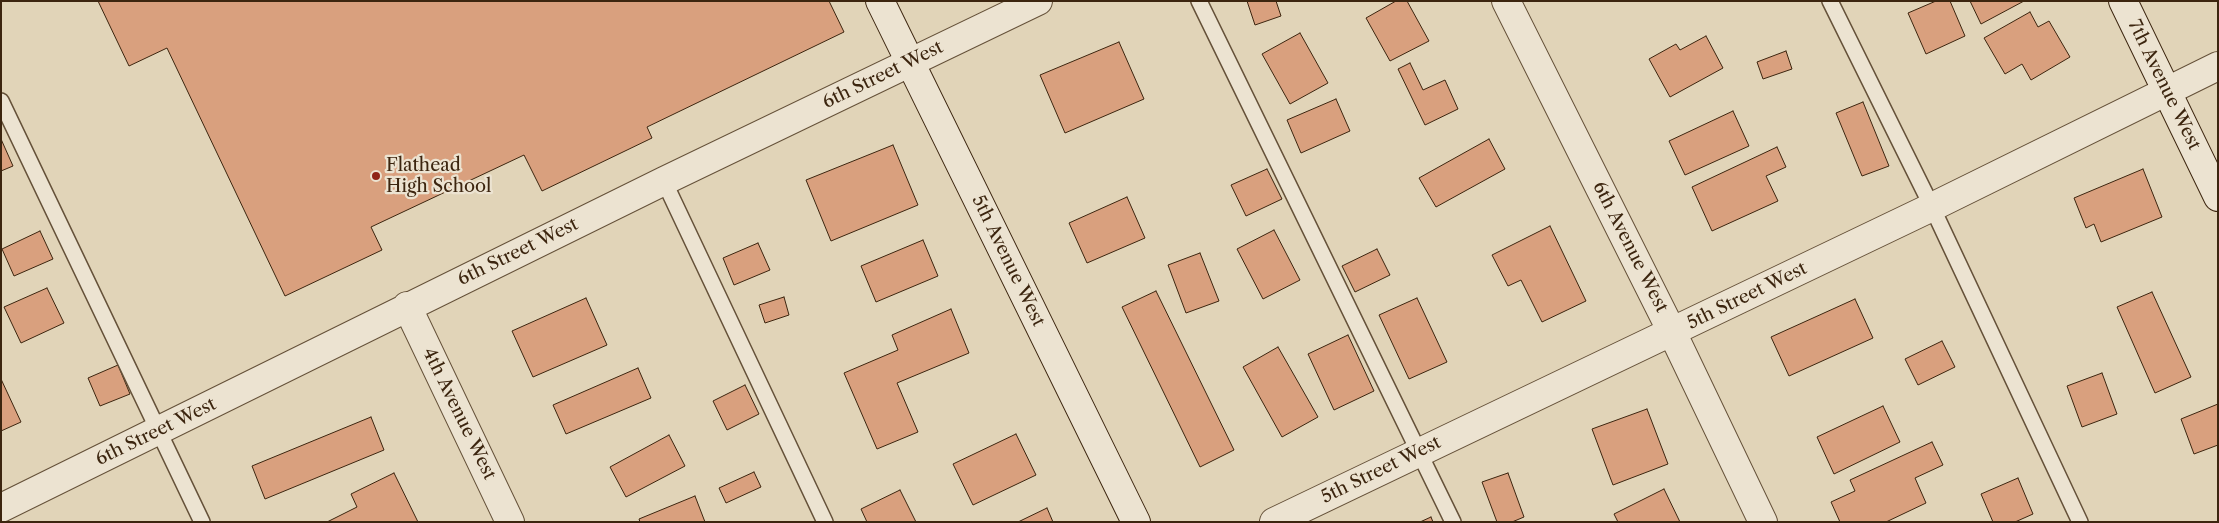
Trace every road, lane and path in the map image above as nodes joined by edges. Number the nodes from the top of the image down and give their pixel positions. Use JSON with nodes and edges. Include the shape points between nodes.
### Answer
{"nodes":[{"id":1,"x":880,"y":1,"type":"edge"},
{"id":2,"x":1038,"y":1,"type":"edge"},
{"id":3,"x":1200,"y":1,"type":"edge"},
{"id":4,"x":1506,"y":1,"type":"edge"},
{"id":5,"x":1830,"y":1,"type":"edge"},
{"id":6,"x":2123,"y":1,"type":"edge"},
{"id":7,"x":910,"y":62,"type":"junction"},
{"id":8,"x":2218,"y":66,"type":"edge"},
{"id":9,"x":2166,"y":91,"type":"junction"},
{"id":10,"x":1,"y":101,"type":"edge"},
{"id":11,"x":664,"y":181,"type":"junction"},
{"id":12,"x":2218,"y":196,"type":"edge"},
{"id":13,"x":1932,"y":206,"type":"junction"},
{"id":14,"x":407,"y":306,"type":"junction"},
{"id":15,"x":1672,"y":332,"type":"junction"},
{"id":16,"x":159,"y":432,"type":"junction"},
{"id":17,"x":1419,"y":452,"type":"junction"},
{"id":18,"x":1,"y":508,"type":"edge"},
{"id":19,"x":202,"y":522,"type":"edge"},
{"id":20,"x":510,"y":522,"type":"edge"},
{"id":21,"x":825,"y":522,"type":"edge"},
{"id":22,"x":1136,"y":522,"type":"edge"},
{"id":23,"x":1274,"y":522,"type":"edge"},
{"id":24,"x":1453,"y":522,"type":"edge"},
{"id":25,"x":1763,"y":522,"type":"edge"},
{"id":26,"x":2080,"y":522,"type":"edge"}],
"edges":[{"from":1,"to":7,"type":"street","name":"5th Avenue West"},
{"from":2,"to":7,"type":"street","name":"6th Street West"},
{"from":3,"to":17,"type":"lane"},
{"from":4,"to":15,"type":"street","name":"6th Avenue West"},
{"from":5,"to":13,"type":"lane"},
{"from":6,"to":9,"type":"street","name":"7th Avenue West"},
{"from":7,"to":11,"type":"street","name":"6th Street West"},
{"from":7,"to":22,"type":"street","name":"5th Avenue West"},
{"from":8,"to":9,"type":"street","name":"5th Street West"},
{"from":9,"to":12,"type":"street","name":"7th Avenue West"},
{"from":9,"to":13,"type":"street","name":"5th Street West"},
{"from":10,"to":16,"type":"lane"},
{"from":11,"to":14,"type":"street","name":"6th Street West"},
{"from":11,"to":21,"type":"lane"},
{"from":13,"to":15,"type":"street","name":"5th Street West"},
{"from":13,"to":26,"type":"lane"},
{"from":14,"to":16,"type":"street","name":"6th Street West"},
{"from":14,"to":20,"type":"street","name":"4th Avenue West"},
{"from":15,"to":17,"type":"street","name":"5th Street West"},
{"from":15,"to":25,"type":"street","name":"6th Avenue West"},
{"from":16,"to":18,"type":"street","name":"6th Street West"},
{"from":16,"to":19,"type":"lane"},
{"from":17,"to":23,"type":"street","name":"5th Street West"},
{"from":17,"to":24,"type":"lane"}]}
